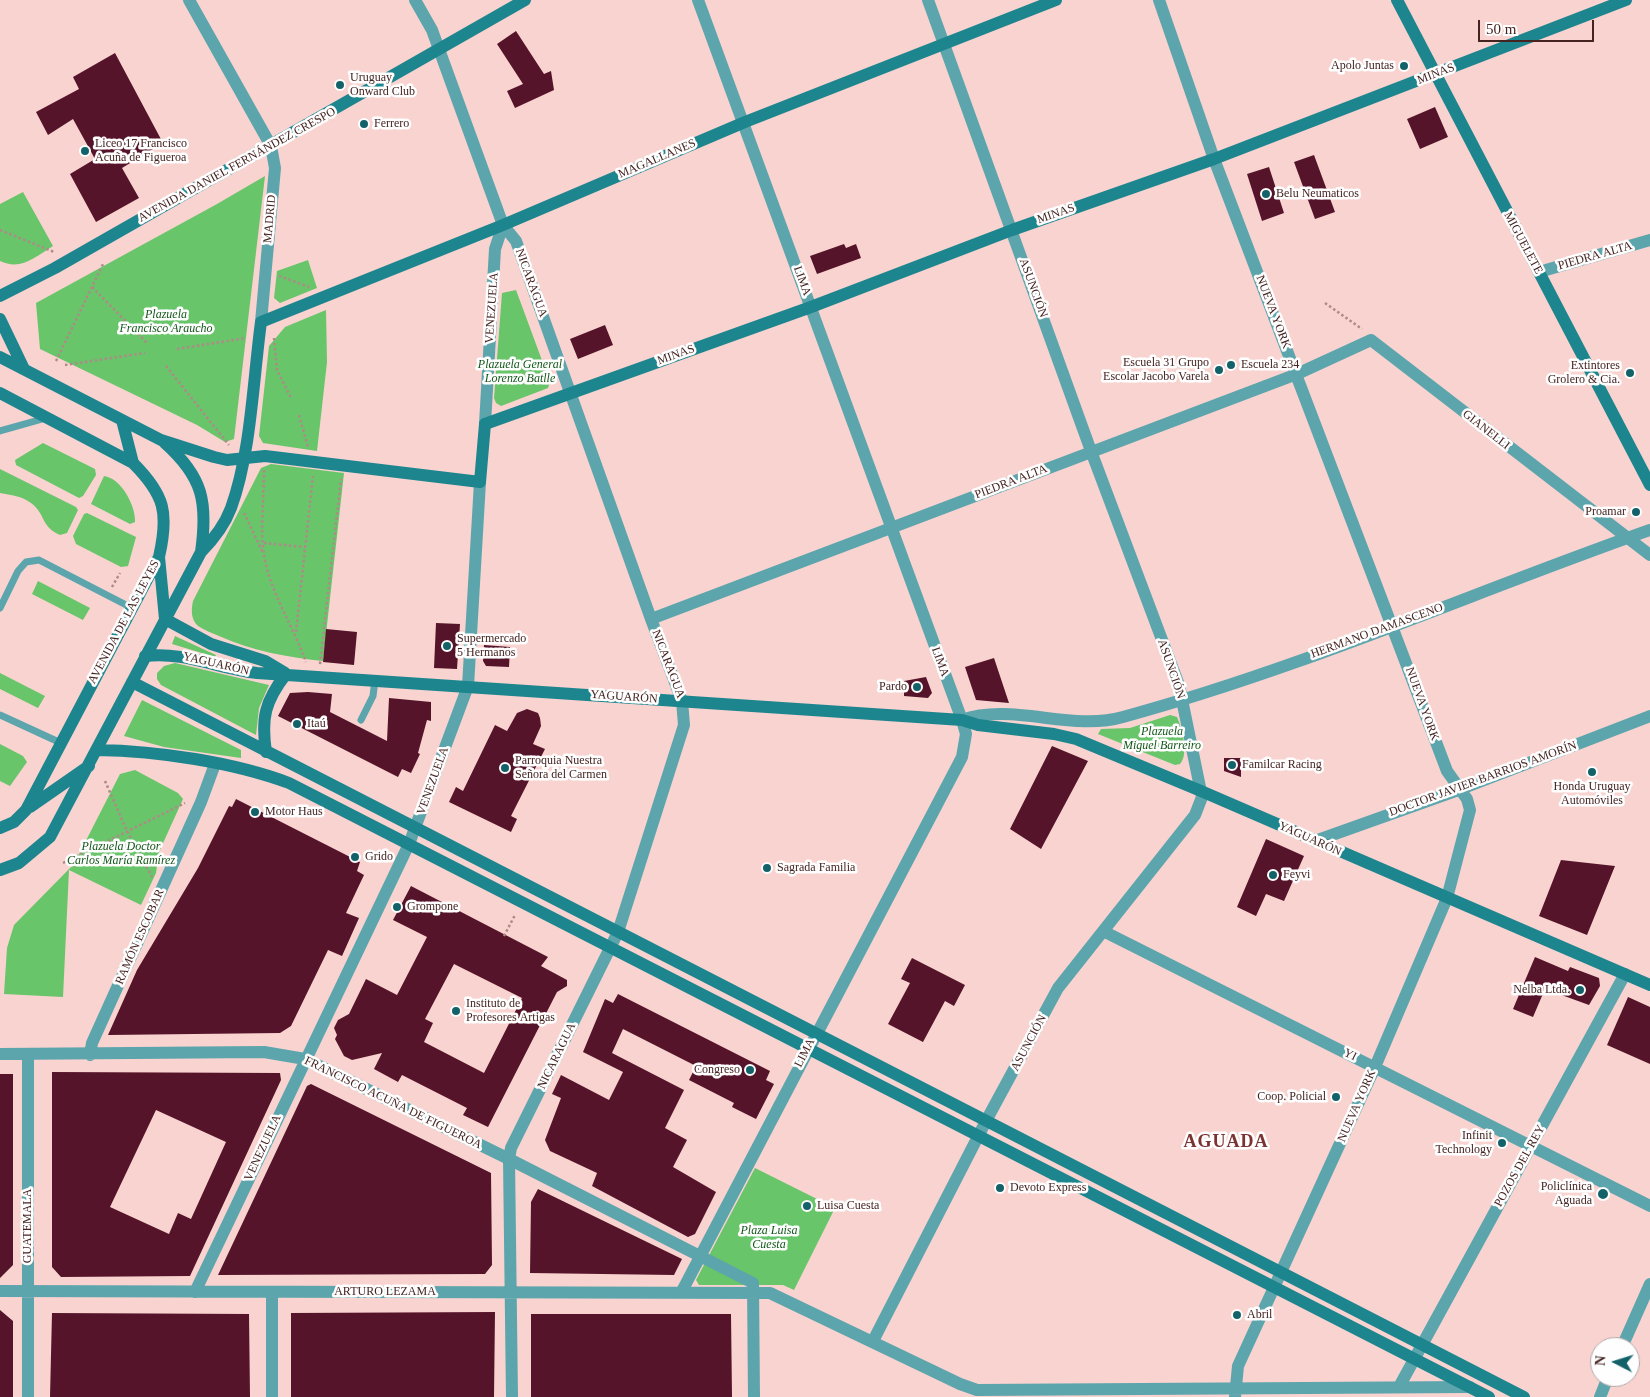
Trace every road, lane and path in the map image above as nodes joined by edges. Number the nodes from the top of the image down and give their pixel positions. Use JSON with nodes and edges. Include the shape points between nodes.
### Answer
{"nodes":[{"id":1,"x":188,"y":0,"type":"edge"},
{"id":2,"x":415,"y":0,"type":"edge"},
{"id":3,"x":525,"y":0,"type":"edge"},
{"id":4,"x":698,"y":0,"type":"edge"},
{"id":5,"x":928,"y":0,"type":"edge"},
{"id":6,"x":1056,"y":0,"type":"edge"},
{"id":7,"x":1159,"y":0,"type":"edge"},
{"id":8,"x":1397,"y":0,"type":"edge"},
{"id":9,"x":1626,"y":0,"type":"edge"},
{"id":10,"x":944,"y":43,"type":"junction"},
{"id":11,"x":440,"y":50,"type":"junction"},
{"id":12,"x":1434,"y":75,"type":"junction"},
{"id":13,"x":744,"y":122,"type":"junction"},
{"id":14,"x":270,"y":146,"type":"junction"},
{"id":15,"x":1214,"y":158,"type":"junction"},
{"id":16,"x":503,"y":225,"type":"junction"},
{"id":17,"x":0,"y":230,"type":"edge"},
{"id":18,"x":1012,"y":230,"type":"junction"},
{"id":19,"x":1650,"y":240,"type":"edge"},
{"id":20,"x":54,"y":252,"type":"dead end"},
{"id":21,"x":104,"y":262,"type":"dead end"},
{"id":22,"x":1539,"y":272,"type":"junction"},
{"id":23,"x":275,"y":275,"type":"dead end"},
{"id":24,"x":92,"y":287,"type":"junction"},
{"id":25,"x":317,"y":290,"type":"dead end"},
{"id":26,"x":0,"y":296,"type":"edge"},
{"id":27,"x":1325,"y":303,"type":"dead end"},
{"id":28,"x":811,"y":307,"type":"junction"},
{"id":29,"x":0,"y":319,"type":"edge"},
{"id":30,"x":260,"y":322,"type":"junction"},
{"id":31,"x":274,"y":335,"type":"dead end"},
{"id":32,"x":248,"y":338,"type":"dead end"},
{"id":33,"x":1371,"y":340,"type":"junction"},
{"id":34,"x":147,"y":343,"type":"dead end"},
{"id":35,"x":176,"y":349,"type":"dead end"},
{"id":36,"x":145,"y":353,"type":"dead end"},
{"id":37,"x":0,"y":358,"type":"edge"},
{"id":38,"x":56,"y":360,"type":"dead end"},
{"id":39,"x":65,"y":365,"type":"dead end"},
{"id":40,"x":166,"y":366,"type":"dead end"},
{"id":41,"x":24,"y":369,"type":"junction"},
{"id":42,"x":1297,"y":374,"type":"junction"},
{"id":43,"x":0,"y":393,"type":"edge"},
{"id":44,"x":570,"y":394,"type":"junction"},
{"id":45,"x":291,"y":398,"type":"dead end"},
{"id":46,"x":299,"y":415,"type":"dead end"},
{"id":47,"x":49,"y":418,"type":"junction"},
{"id":48,"x":122,"y":420,"type":"junction"},
{"id":49,"x":485,"y":424,"type":"junction"},
{"id":50,"x":0,"y":430,"type":"edge"},
{"id":51,"x":161,"y":440,"type":"junction"},
{"id":52,"x":230,"y":446,"type":"dead end"},
{"id":53,"x":309,"y":449,"type":"dead end"},
{"id":54,"x":1091,"y":451,"type":"junction"},
{"id":55,"x":244,"y":459,"type":"junction"},
{"id":56,"x":133,"y":463,"type":"junction"},
{"id":57,"x":264,"y":470,"type":"dead end"},
{"id":58,"x":313,"y":472,"type":"dead end"},
{"id":59,"x":341,"y":475,"type":"dead end"},
{"id":60,"x":480,"y":482,"type":"junction"},
{"id":61,"x":1650,"y":485,"type":"edge"},
{"id":62,"x":243,"y":510,"type":"dead end"},
{"id":63,"x":891,"y":528,"type":"junction"},
{"id":64,"x":1650,"y":530,"type":"edge"},
{"id":65,"x":1627,"y":538,"type":"junction"},
{"id":66,"x":264,"y":543,"type":"junction"},
{"id":67,"x":305,"y":547,"type":"junction"},
{"id":68,"x":201,"y":552,"type":"junction"},
{"id":69,"x":264,"y":555,"type":"junction"},
{"id":70,"x":1650,"y":555,"type":"edge"},
{"id":71,"x":159,"y":557,"type":"junction"},
{"id":72,"x":0,"y":608,"type":"edge"},
{"id":73,"x":132,"y":608,"type":"junction"},
{"id":74,"x":165,"y":619,"type":"junction"},
{"id":75,"x":650,"y":619,"type":"junction"},
{"id":76,"x":1394,"y":627,"type":"junction"},
{"id":77,"x":296,"y":633,"type":"junction"},
{"id":78,"x":145,"y":656,"type":"junction"},
{"id":79,"x":306,"y":662,"type":"dead end"},
{"id":80,"x":320,"y":664,"type":"dead end"},
{"id":81,"x":286,"y":674,"type":"junction"},
{"id":82,"x":375,"y":680,"type":"junction"},
{"id":83,"x":132,"y":682,"type":"junction"},
{"id":84,"x":468,"y":686,"type":"junction"},
{"id":85,"x":1182,"y":700,"type":"junction"},
{"id":86,"x":682,"y":701,"type":"junction"},
{"id":87,"x":0,"y":715,"type":"edge"},
{"id":88,"x":1650,"y":716,"type":"edge"},
{"id":89,"x":362,"y":720,"type":"dead end"},
{"id":90,"x":962,"y":720,"type":"junction"},
{"id":91,"x":1102,"y":722,"type":"joint"},
{"id":92,"x":61,"y":743,"type":"junction"},
{"id":93,"x":97,"y":750,"type":"junction"},
{"id":94,"x":266,"y":752,"type":"junction"},
{"id":95,"x":215,"y":764,"type":"junction"},
{"id":96,"x":90,"y":765,"type":"junction"},
{"id":97,"x":106,"y":781,"type":"dead end"},
{"id":98,"x":1461,"y":789,"type":"junction"},
{"id":99,"x":1201,"y":791,"type":"junction"},
{"id":100,"x":185,"y":803,"type":"dead end"},
{"id":101,"x":26,"y":810,"type":"junction"},
{"id":102,"x":0,"y":828,"type":"edge"},
{"id":103,"x":415,"y":829,"type":"junction"},
{"id":104,"x":126,"y":831,"type":"junction"},
{"id":105,"x":1315,"y":841,"type":"junction"},
{"id":106,"x":408,"y":844,"type":"junction"},
{"id":107,"x":63,"y":863,"type":"dead end"},
{"id":108,"x":0,"y":870,"type":"edge"},
{"id":109,"x":154,"y":881,"type":"dead end"},
{"id":110,"x":1447,"y":898,"type":"junction"},
{"id":111,"x":521,"y":902,"type":"junction"},
{"id":112,"x":1103,"y":931,"type":"junction"},
{"id":113,"x":618,"y":932,"type":"junction"},
{"id":114,"x":504,"y":936,"type":"dead end"},
{"id":115,"x":611,"y":948,"type":"junction"},
{"id":116,"x":1625,"y":974,"type":"junction"},
{"id":117,"x":1650,"y":985,"type":"edge"},
{"id":118,"x":815,"y":1034,"type":"junction"},
{"id":119,"x":807,"y":1049,"type":"junction"},
{"id":120,"x":0,"y":1054,"type":"edge"},
{"id":121,"x":28,"y":1054,"type":"junction"},
{"id":122,"x":90,"y":1055,"type":"junction"},
{"id":123,"x":305,"y":1060,"type":"junction"},
{"id":124,"x":1375,"y":1066,"type":"junction"},
{"id":125,"x":986,"y":1122,"type":"junction"},
{"id":126,"x":978,"y":1137,"type":"junction"},
{"id":127,"x":1530,"y":1147,"type":"junction"},
{"id":128,"x":509,"y":1159,"type":"junction"},
{"id":129,"x":1650,"y":1206,"type":"edge"},
{"id":130,"x":701,"y":1256,"type":"junction"},
{"id":131,"x":1282,"y":1273,"type":"junction"},
{"id":132,"x":1650,"y":1284,"type":"edge"},
{"id":133,"x":1274,"y":1288,"type":"junction"},
{"id":134,"x":0,"y":1291,"type":"edge"},
{"id":135,"x":28,"y":1291,"type":"junction"},
{"id":136,"x":195,"y":1292,"type":"junction"},
{"id":137,"x":272,"y":1292,"type":"junction"},
{"id":138,"x":512,"y":1292,"type":"junction"},
{"id":139,"x":681,"y":1293,"type":"junction"},
{"id":140,"x":754,"y":1293,"type":"junction"},
{"id":141,"x":1626,"y":1337,"type":"edge"},
{"id":142,"x":873,"y":1341,"type":"junction"},
{"id":143,"x":1422,"y":1344,"type":"junction"},
{"id":144,"x":1414,"y":1359,"type":"junction"},
{"id":145,"x":1399,"y":1387,"type":"junction"},
{"id":146,"x":1470,"y":1387,"type":"junction"},
{"id":147,"x":1235,"y":1393,"type":"edge"},
{"id":148,"x":993,"y":1394,"type":"edge"},
{"id":149,"x":28,"y":1397,"type":"edge"},
{"id":150,"x":272,"y":1397,"type":"edge"},
{"id":151,"x":512,"y":1397,"type":"edge"},
{"id":152,"x":754,"y":1397,"type":"edge"},
{"id":153,"x":1489,"y":1397,"type":"edge"},
{"id":154,"x":1524,"y":1397,"type":"edge"}],
"edges":[{"from":1,"to":14,"type":"street","name":"MADRID"},
{"from":2,"to":11,"type":"street","name":"NICARAGUA"},
{"from":3,"to":11,"type":"main road","name":"AVENIDA DANIEL FERNÁNDEZ CRESPO"},
{"from":4,"to":13,"type":"street","name":"LIMA"},
{"from":5,"to":10,"type":"street","name":"ASUNCIÓN"},
{"from":6,"to":10,"type":"main road","name":"MAGALLANES"},
{"from":7,"to":15,"type":"street","name":"NUEVA YORK"},
{"from":8,"to":12,"type":"main road","name":"MIGUELETE"},
{"from":9,"to":12,"type":"main road","name":"MINAS"},
{"from":10,"to":13,"type":"main road","name":"MAGALLANES"},
{"from":10,"to":18,"type":"street","name":"ASUNCIÓN"},
{"from":11,"to":14,"type":"main road","name":"AVENIDA DANIEL FERNÁNDEZ CRESPO"},
{"from":11,"to":16,"type":"street","name":"NICARAGUA"},
{"from":12,"to":15,"type":"main road","name":"MINAS"},
{"from":12,"to":22,"type":"main road","name":"MIGUELETE"},
{"from":13,"to":16,"type":"main road","name":"MAGALLANES"},
{"from":13,"to":28,"type":"street","name":"LIMA"},
{"from":14,"to":26,"type":"main road","name":"AVENIDA DANIEL FERNÁNDEZ CRESPO"},
{"from":14,"to":30,"type":"street","name":"MADRID","via":[[275,168]]},
{"from":15,"to":18,"type":"main road","name":"MINAS"},
{"from":15,"to":42,"type":"street","name":"NUEVA YORK"},
{"from":16,"to":30,"type":"main road","name":"MAGALLANES"},
{"from":16,"to":44,"type":"street","name":"NICARAGUA","via":[[516,241]]},
{"from":16,"to":49,"type":"street","name":"VENEZUELA","via":[[496,249]]},
{"from":17,"to":20,"type":"path"},
{"from":18,"to":28,"type":"main road","name":"MINAS"},
{"from":18,"to":54,"type":"street","name":"ASUNCIÓN"},
{"from":19,"to":22,"type":"street","name":"PIEDRA ALTA"},
{"from":21,"to":24,"type":"path"},
{"from":22,"to":61,"type":"main road","name":"MIGUELETE"},
{"from":23,"to":25,"type":"path"},
{"from":24,"to":34,"type":"path"},
{"from":24,"to":38,"type":"path"},
{"from":27,"to":33,"type":"path","via":[[1361,328]]},
{"from":28,"to":44,"type":"main road","name":"MINAS"},
{"from":28,"to":63,"type":"street","name":"LIMA"},
{"from":29,"to":41,"type":"main road"},
{"from":30,"to":55,"type":"main road","name":"MADRID"},
{"from":31,"to":45,"type":"path","via":[[277,370]]},
{"from":32,"to":35,"type":"path"},
{"from":33,"to":42,"type":"street","name":"PIEDRA ALTA"},
{"from":33,"to":65,"type":"street","name":"GIANELLI"},
{"from":36,"to":39,"type":"path"},
{"from":37,"to":41,"type":"main road"},
{"from":40,"to":52,"type":"path"},
{"from":41,"to":48,"type":"main road"},
{"from":42,"to":54,"type":"street","name":"PIEDRA ALTA"},
{"from":42,"to":76,"type":"street","name":"NUEVA YORK"},
{"from":43,"to":47,"type":"main road","name":"AVENIDA DE LAS LEYES"},
{"from":44,"to":49,"type":"main road","name":"MINAS"},
{"from":44,"to":75,"type":"street","name":"NICARAGUA"},
{"from":46,"to":53,"type":"path"},
{"from":47,"to":50,"type":"lane"},
{"from":47,"to":56,"type":"main road","name":"AVENIDA DE LAS LEYES"},
{"from":48,"to":51,"type":"main road"},
{"from":48,"to":56,"type":"main road"},
{"from":49,"to":60,"type":"main road","name":"VENEZUELA"},
{"from":51,"to":55,"type":"main road","via":[[227,460]]},
{"from":51,"to":68,"type":"main road","via":[[182,458],[199,484],[205,508]]},
{"from":54,"to":63,"type":"street","name":"PIEDRA ALTA"},
{"from":54,"to":85,"type":"street","name":"ASUNCIÓN","via":[[1179,684]]},
{"from":55,"to":60,"type":"main road","via":[[265,456]]},
{"from":55,"to":68,"type":"main road","via":[[230,509]]},
{"from":56,"to":71,"type":"main road","name":"AVENIDA DE LAS LEYES","via":[[159,493],[164,508],[165,523]]},
{"from":57,"to":66,"type":"path"},
{"from":58,"to":67,"type":"path"},
{"from":59,"to":80,"type":"path"},
{"from":60,"to":84,"type":"street","name":"VENEZUELA"},
{"from":62,"to":69,"type":"path"},
{"from":63,"to":75,"type":"street","name":"PIEDRA ALTA"},
{"from":63,"to":90,"type":"street","name":"LIMA"},
{"from":64,"to":65,"type":"street","name":"HERMANO DAMASCENO"},
{"from":65,"to":70,"type":"street","name":"GIANELLI"},
{"from":65,"to":76,"type":"street","name":"HERMANO DAMASCENO","via":[[1546,566]]},
{"from":66,"to":67,"type":"path"},
{"from":66,"to":69,"type":"path"},
{"from":67,"to":77,"type":"path"},
{"from":68,"to":74,"type":"main road"},
{"from":69,"to":77,"type":"path","via":[[279,602]]},
{"from":71,"to":73,"type":"main road","name":"AVENIDA DE LAS LEYES"},
{"from":71,"to":74,"type":"main road"},
{"from":72,"to":73,"type":"lane","via":[[18,571],[26,562],[38,560]]},
{"from":73,"to":92,"type":"main road","name":"AVENIDA DE LAS LEYES"},
{"from":74,"to":78,"type":"main road"},
{"from":74,"to":81,"type":"main road","name":"YAGUARÓN","via":[[211,644],[265,661]]},
{"from":75,"to":86,"type":"street","name":"NICARAGUA"},
{"from":76,"to":85,"type":"street","name":"HERMANO DAMASCENO"},
{"from":76,"to":98,"type":"street","name":"NUEVA YORK","via":[[1447,771]]},
{"from":77,"to":79,"type":"path"},
{"from":78,"to":81,"type":"main road","name":"YAGUARÓN","via":[[179,655],[243,672]]},
{"from":78,"to":83,"type":"main road"},
{"from":81,"to":82,"type":"main road","name":"YAGUARÓN"},
{"from":81,"to":94,"type":"main road","via":[[274,690],[264,718]]},
{"from":82,"to":84,"type":"main road","name":"YAGUARÓN"},
{"from":82,"to":89,"type":"lane","via":[[373,696]]},
{"from":83,"to":93,"type":"main road"},
{"from":83,"to":94,"type":"main road"},
{"from":84,"to":86,"type":"main road","name":"YAGUARÓN"},
{"from":84,"to":103,"type":"street","name":"VENEZUELA"},
{"from":85,"to":91,"type":"street","name":"HERMANO DAMASCENO"},
{"from":85,"to":99,"type":"street","name":"ASUNCIÓN"},
{"from":86,"to":90,"type":"main road","name":"YAGUARÓN"},
{"from":86,"to":113,"type":"street","name":"NICARAGUA","via":[[684,725]]},
{"from":87,"to":92,"type":"lane"},
{"from":88,"to":98,"type":"street","name":"DOCTOR JAVIER BARRIOS AMORÍN"},
{"from":90,"to":91,"type":"street","name":"YAGUARÓN","via":[[996,714]]},
{"from":90,"to":99,"type":"main road","name":"YAGUARÓN","via":[[1076,739]]},
{"from":90,"to":118,"type":"street","name":"LIMA","via":[[966,734],[962,757]]},
{"from":92,"to":101,"type":"main road","name":"AVENIDA DE LAS LEYES"},
{"from":93,"to":95,"type":"main road"},
{"from":93,"to":96,"type":"main road"},
{"from":94,"to":103,"type":"main road"},
{"from":95,"to":106,"type":"main road","via":[[242,768],[289,783]]},
{"from":95,"to":122,"type":"street","name":"RAMÓN ESCOBAR","via":[[201,802],[92,1043]]},
{"from":96,"to":101,"type":"main road"},
{"from":96,"to":108,"type":"main road","via":[[50,837],[19,863]]},
{"from":97,"to":104,"type":"path"},
{"from":98,"to":105,"type":"street","name":"DOCTOR JAVIER BARRIOS AMORÍN"},
{"from":98,"to":110,"type":"street","name":"NUEVA YORK","via":[[1470,810]]},
{"from":99,"to":105,"type":"main road","name":"YAGUARÓN"},
{"from":99,"to":112,"type":"street","name":"ASUNCIÓN","via":[[1201,804],[1195,815]]},
{"from":100,"to":104,"type":"path"},
{"from":101,"to":102,"type":"main road","name":"AVENIDA DE LAS LEYES","via":[[14,822]]},
{"from":103,"to":106,"type":"street","name":"VENEZUELA"},
{"from":103,"to":113,"type":"main road"},
{"from":104,"to":107,"type":"path"},
{"from":104,"to":109,"type":"path"},
{"from":105,"to":110,"type":"main road","name":"YAGUARÓN"},
{"from":106,"to":111,"type":"main road"},
{"from":106,"to":123,"type":"street","name":"VENEZUELA"},
{"from":110,"to":116,"type":"main road","name":"YAGUARÓN"},
{"from":110,"to":124,"type":"street","name":"NUEVA YORK"},
{"from":111,"to":114,"type":"path"},
{"from":111,"to":115,"type":"main road"},
{"from":112,"to":124,"type":"street","name":"YI"},
{"from":112,"to":125,"type":"street","name":"ASUNCIÓN","via":[[1058,988]]},
{"from":113,"to":115,"type":"street","name":"NICARAGUA"},
{"from":113,"to":118,"type":"main road"},
{"from":115,"to":119,"type":"main road"},
{"from":115,"to":128,"type":"street","name":"NICARAGUA"},
{"from":116,"to":117,"type":"main road","name":"YAGUARÓN"},
{"from":116,"to":127,"type":"street","name":"POZOS DEL REY"},
{"from":118,"to":119,"type":"street","name":"LIMA"},
{"from":118,"to":125,"type":"main road"},
{"from":119,"to":126,"type":"main road"},
{"from":119,"to":130,"type":"street","name":"LIMA"},
{"from":120,"to":121,"type":"street","name":"FRANCISCO ACUÑA DE FIGUEROA"},
{"from":121,"to":122,"type":"street","name":"FRANCISCO ACUÑA DE FIGUEROA"},
{"from":121,"to":135,"type":"street","name":"GUATEMALA"},
{"from":122,"to":123,"type":"street","name":"FRANCISCO ACUÑA DE FIGUEROA","via":[[264,1052]]},
{"from":123,"to":128,"type":"street","name":"FRANCISCO ACUÑA DE FIGUEROA"},
{"from":123,"to":136,"type":"street","name":"VENEZUELA"},
{"from":124,"to":127,"type":"street","name":"YI"},
{"from":124,"to":131,"type":"street","name":"NUEVA YORK"},
{"from":125,"to":126,"type":"street","name":"ASUNCIÓN"},
{"from":125,"to":131,"type":"main road"},
{"from":126,"to":133,"type":"main road"},
{"from":126,"to":142,"type":"street","name":"ASUNCIÓN"},
{"from":127,"to":129,"type":"street","name":"YI"},
{"from":127,"to":143,"type":"street","name":"POZOS DEL REY"},
{"from":128,"to":130,"type":"street","name":"FRANCISCO ACUÑA DE FIGUEROA"},
{"from":128,"to":138,"type":"street","name":"NICARAGUA"},
{"from":130,"to":139,"type":"street","name":"LIMA"},
{"from":130,"to":140,"type":"street","name":"FRANCISCO ACUÑA DE FIGUEROA","via":[[754,1283]]},
{"from":131,"to":133,"type":"street","name":"NUEVA YORK"},
{"from":131,"to":143,"type":"main road"},
{"from":132,"to":141,"type":"street"},
{"from":133,"to":144,"type":"main road"},
{"from":133,"to":147,"type":"street","name":"NUEVA YORK","via":[[1238,1366]]},
{"from":134,"to":135,"type":"street","name":"ARTURO LEZAMA"},
{"from":135,"to":136,"type":"street","name":"ARTURO LEZAMA"},
{"from":135,"to":149,"type":"street","name":"GUATEMALA"},
{"from":136,"to":137,"type":"street","name":"ARTURO LEZAMA"},
{"from":137,"to":138,"type":"street","name":"ARTURO LEZAMA"},
{"from":137,"to":150,"type":"street"},
{"from":138,"to":139,"type":"street","name":"ARTURO LEZAMA"},
{"from":138,"to":151,"type":"street","name":"NICARAGUA"},
{"from":139,"to":140,"type":"street","name":"ARTURO LEZAMA"},
{"from":140,"to":142,"type":"street","name":"ARTURO LEZAMA","via":[[770,1293]]},
{"from":140,"to":152,"type":"street"},
{"from":142,"to":148,"type":"street","via":[[960,1384]]},
{"from":143,"to":144,"type":"street","name":"POZOS DEL REY"},
{"from":143,"to":154,"type":"main road"},
{"from":144,"to":145,"type":"street"},
{"from":144,"to":146,"type":"main road"},
{"from":145,"to":146,"type":"street"},
{"from":145,"to":147,"type":"street"},
{"from":146,"to":153,"type":"main road"},
{"from":147,"to":148,"type":"street"}]}
